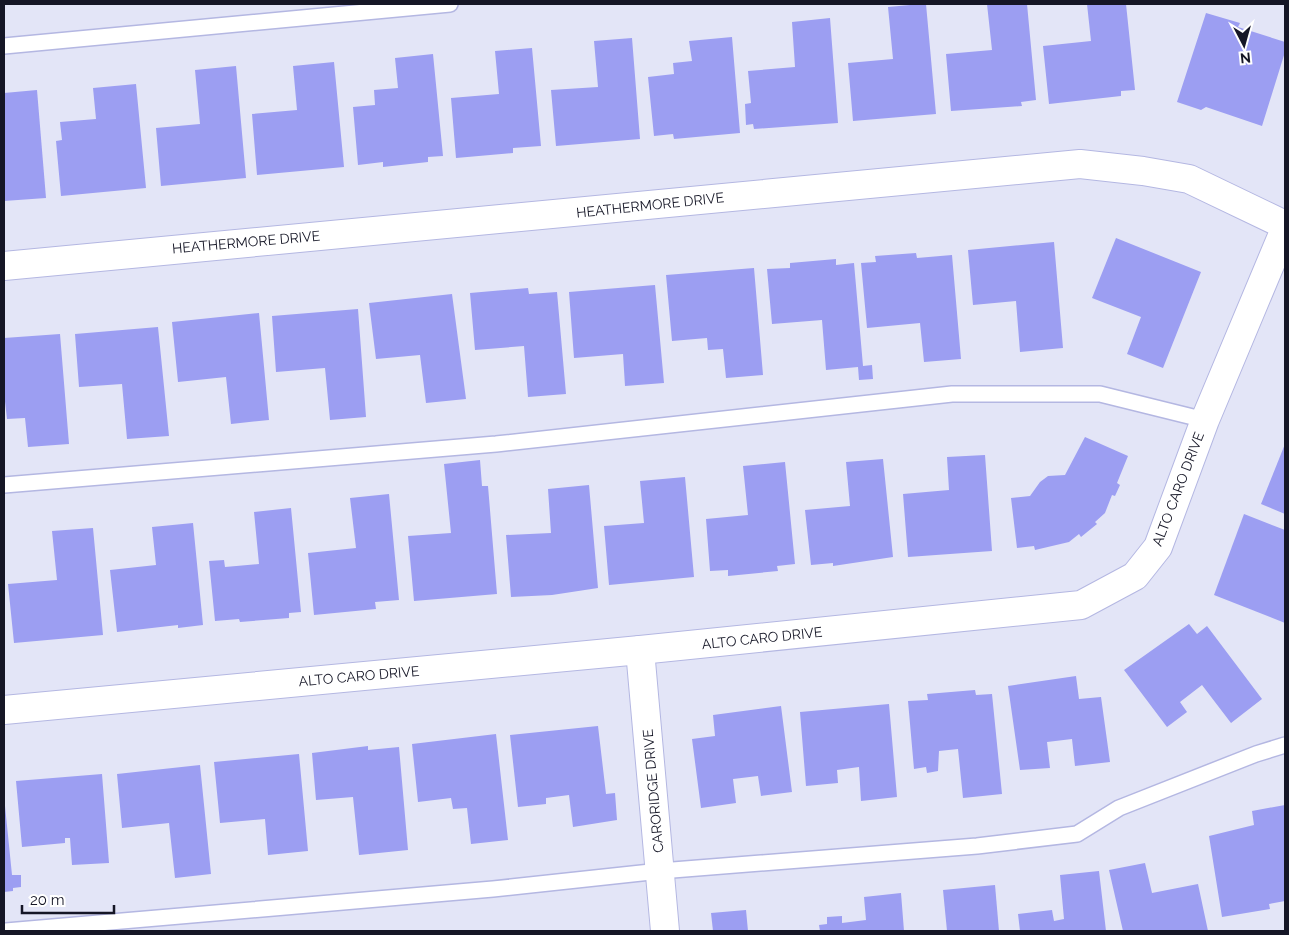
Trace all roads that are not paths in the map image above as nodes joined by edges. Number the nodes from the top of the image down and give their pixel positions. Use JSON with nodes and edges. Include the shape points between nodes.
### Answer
{"nodes":[{"id":1,"x":450,"y":4,"type":"edge"},
{"id":2,"x":4,"y":46,"type":"edge"},
{"id":3,"x":1285,"y":225,"type":"edge"},
{"id":4,"x":1285,"y":229,"type":"edge"},
{"id":5,"x":4,"y":266,"type":"edge"},
{"id":6,"x":1205,"y":420,"type":"junction"},
{"id":7,"x":4,"y":485,"type":"edge"},
{"id":8,"x":640,"y":650,"type":"junction"},
{"id":9,"x":4,"y":710,"type":"edge"},
{"id":10,"x":1285,"y":745,"type":"edge"},
{"id":11,"x":660,"y":871,"type":"junction"},
{"id":12,"x":6,"y":931,"type":"edge"},
{"id":13,"x":665,"y":931,"type":"edge"}],
"edges":[{"from":1,"to":2,"type":"lane"},
{"from":3,"to":5,"type":"street","name":"HEATHERMORE DRIVE","via":[[1189,180],[1080,164]]},
{"from":4,"to":6,"type":"street","name":"ALTO CARO DRIVE"},
{"from":6,"to":7,"type":"lane","via":[[1100,394],[952,394],[496,444]]},
{"from":6,"to":8,"type":"street","name":"ALTO CARO DRIVE","via":[[1158,548],[1134,576],[1081,605]]},
{"from":8,"to":9,"type":"street","name":"ALTO CARO DRIVE"},
{"from":8,"to":11,"type":"street","name":"CARORIDGE DRIVE"},
{"from":10,"to":11,"type":"lane","via":[[1119,808],[1077,834],[977,846]]},
{"from":11,"to":12,"type":"lane","via":[[494,889]]},
{"from":11,"to":13,"type":"street","name":"CARORIDGE DRIVE"}]}
